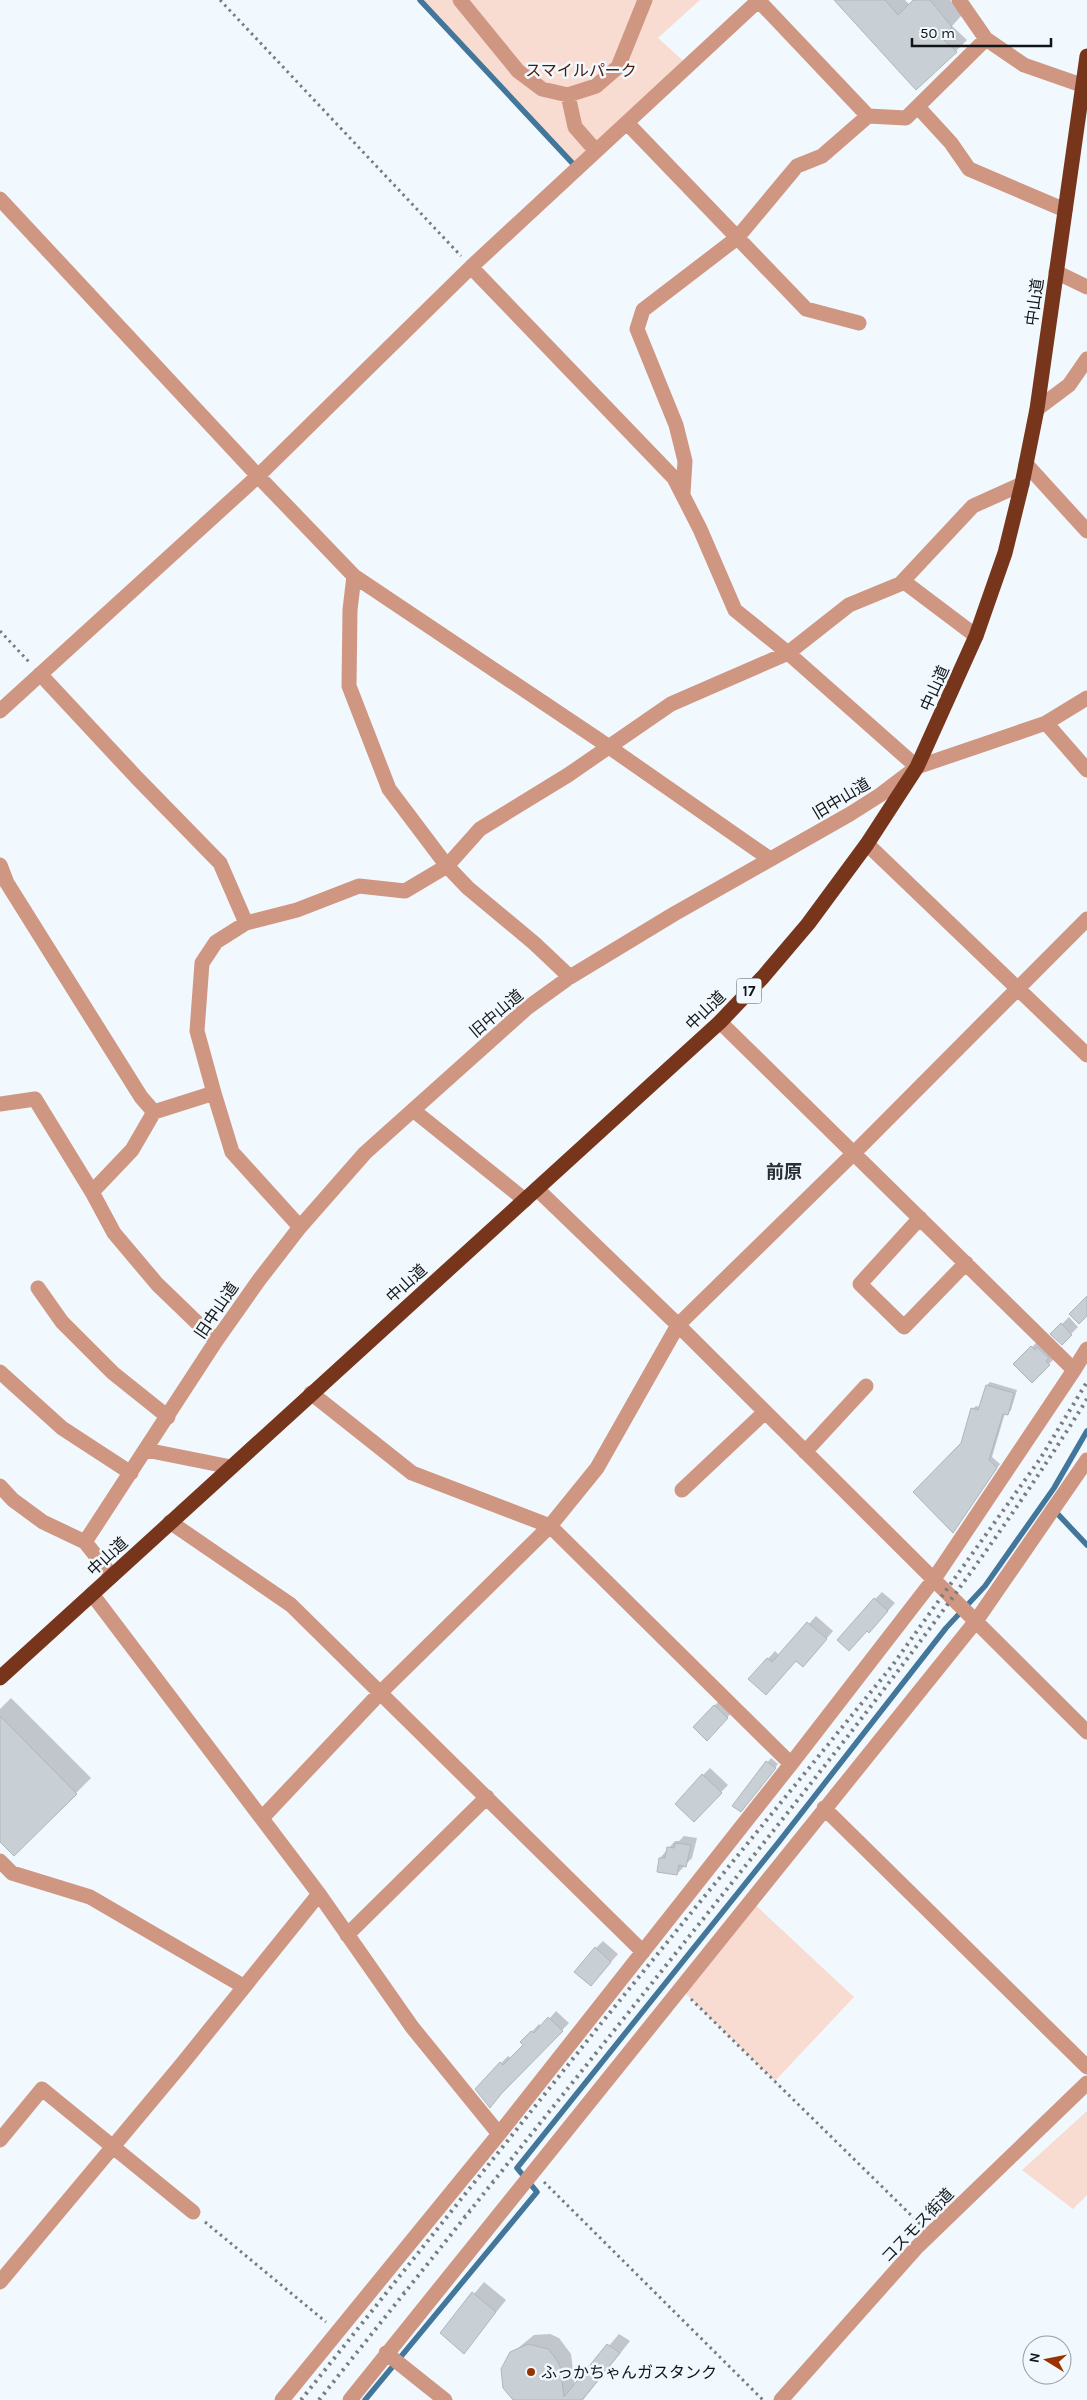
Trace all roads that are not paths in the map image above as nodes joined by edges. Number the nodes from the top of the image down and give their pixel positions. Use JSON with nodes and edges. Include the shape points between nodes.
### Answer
{"nodes":[{"id":1,"x":460,"y":0,"type":"edge"},
{"id":2,"x":644,"y":0,"type":"edge"},
{"id":3,"x":759,"y":0,"type":"edge"},
{"id":4,"x":959,"y":0,"type":"edge"},
{"id":5,"x":986,"y":39,"type":"junction"},
{"id":6,"x":1087,"y":56,"type":"edge"},
{"id":7,"x":1085,"y":87,"type":"edge"},
{"id":8,"x":568,"y":94,"type":"junction"},
{"id":9,"x":918,"y":107,"type":"junction"},
{"id":10,"x":868,"y":116,"type":"junction"},
{"id":11,"x":626,"y":123,"type":"junction"},
{"id":12,"x":596,"y":151,"type":"junction"},
{"id":13,"x":0,"y":199,"type":"edge"},
{"id":14,"x":1065,"y":210,"type":"junction"},
{"id":15,"x":737,"y":238,"type":"junction"},
{"id":16,"x":471,"y":267,"type":"junction"},
{"id":17,"x":1056,"y":272,"type":"junction"},
{"id":18,"x":1087,"y":286,"type":"edge"},
{"id":19,"x":860,"y":323,"type":"dead end"},
{"id":20,"x":1087,"y":359,"type":"edge"},
{"id":21,"x":1037,"y":409,"type":"junction"},
{"id":22,"x":1026,"y":464,"type":"junction"},
{"id":23,"x":258,"y":476,"type":"junction"},
{"id":24,"x":1022,"y":484,"type":"junction"},
{"id":25,"x":683,"y":495,"type":"junction"},
{"id":26,"x":1087,"y":531,"type":"edge"},
{"id":27,"x":354,"y":576,"type":"junction"},
{"id":28,"x":903,"y":581,"type":"junction"},
{"id":29,"x":976,"y":636,"type":"junction"},
{"id":30,"x":788,"y":653,"type":"junction"},
{"id":31,"x":40,"y":674,"type":"junction"},
{"id":32,"x":1087,"y":698,"type":"edge"},
{"id":33,"x":0,"y":711,"type":"edge"},
{"id":34,"x":1046,"y":723,"type":"junction"},
{"id":35,"x":608,"y":746,"type":"junction"},
{"id":36,"x":917,"y":767,"type":"junction"},
{"id":37,"x":1087,"y":770,"type":"edge"},
{"id":38,"x":867,"y":844,"type":"junction"},
{"id":39,"x":770,"y":859,"type":"junction"},
{"id":40,"x":0,"y":865,"type":"edge"},
{"id":41,"x":447,"y":866,"type":"junction"},
{"id":42,"x":1087,"y":919,"type":"edge"},
{"id":43,"x":246,"y":923,"type":"junction"},
{"id":44,"x":570,"y":977,"type":"junction"},
{"id":45,"x":1018,"y":988,"type":"junction"},
{"id":46,"x":720,"y":1022,"type":"junction"},
{"id":47,"x":1087,"y":1055,"type":"edge"},
{"id":48,"x":214,"y":1092,"type":"junction"},
{"id":49,"x":0,"y":1104,"type":"edge"},
{"id":50,"x":413,"y":1110,"type":"junction"},
{"id":51,"x":154,"y":1112,"type":"junction"},
{"id":52,"x":854,"y":1153,"type":"junction"},
{"id":53,"x":536,"y":1189,"type":"junction"},
{"id":54,"x":92,"y":1192,"type":"junction"},
{"id":55,"x":525,"y":1200,"type":"junction"},
{"id":56,"x":920,"y":1218,"type":"junction"},
{"id":57,"x":300,"y":1227,"type":"junction"},
{"id":58,"x":966,"y":1264,"type":"junction"},
{"id":59,"x":38,"y":1288,"type":"dead end"},
{"id":60,"x":678,"y":1325,"type":"junction"},
{"id":61,"x":216,"y":1341,"type":"junction"},
{"id":62,"x":1087,"y":1349,"type":"edge"},
{"id":63,"x":1074,"y":1370,"type":"junction"},
{"id":64,"x":0,"y":1372,"type":"edge"},
{"id":65,"x":866,"y":1386,"type":"dead end"},
{"id":66,"x":311,"y":1394,"type":"junction"},
{"id":67,"x":765,"y":1412,"type":"junction"},
{"id":68,"x":168,"y":1417,"type":"junction"},
{"id":69,"x":146,"y":1450,"type":"junction"},
{"id":70,"x":805,"y":1452,"type":"junction"},
{"id":71,"x":1087,"y":1460,"type":"edge"},
{"id":72,"x":231,"y":1467,"type":"junction"},
{"id":73,"x":131,"y":1473,"type":"junction"},
{"id":74,"x":0,"y":1486,"type":"edge"},
{"id":75,"x":682,"y":1490,"type":"dead end"},
{"id":76,"x":170,"y":1522,"type":"junction"},
{"id":77,"x":550,"y":1526,"type":"junction"},
{"id":78,"x":85,"y":1542,"type":"junction"},
{"id":79,"x":112,"y":1576,"type":"junction"},
{"id":80,"x":934,"y":1579,"type":"junction"},
{"id":81,"x":92,"y":1594,"type":"junction"},
{"id":82,"x":976,"y":1620,"type":"junction"},
{"id":83,"x":0,"y":1678,"type":"edge"},
{"id":84,"x":381,"y":1692,"type":"junction"},
{"id":85,"x":1087,"y":1732,"type":"edge"},
{"id":86,"x":791,"y":1764,"type":"junction"},
{"id":87,"x":487,"y":1797,"type":"junction"},
{"id":88,"x":824,"y":1808,"type":"junction"},
{"id":89,"x":262,"y":1818,"type":"junction"},
{"id":90,"x":0,"y":1861,"type":"edge"},
{"id":91,"x":319,"y":1894,"type":"junction"},
{"id":92,"x":347,"y":1935,"type":"junction"},
{"id":93,"x":643,"y":1952,"type":"junction"},
{"id":94,"x":243,"y":1986,"type":"junction"},
{"id":95,"x":1087,"y":2067,"type":"edge"},
{"id":96,"x":1087,"y":2083,"type":"edge"},
{"id":97,"x":499,"y":2134,"type":"junction"},
{"id":98,"x":0,"y":2140,"type":"edge"},
{"id":99,"x":113,"y":2146,"type":"junction"},
{"id":100,"x":193,"y":2212,"type":"road end"},
{"id":101,"x":0,"y":2282,"type":"edge"},
{"id":102,"x":386,"y":2354,"type":"junction"},
{"id":103,"x":282,"y":2400,"type":"edge"},
{"id":104,"x":350,"y":2400,"type":"edge"},
{"id":105,"x":445,"y":2400,"type":"edge"},
{"id":106,"x":781,"y":2400,"type":"edge"}],
"edges":[{"from":1,"to":8,"type":"street","via":[[518,71],[542,89]]},
{"from":2,"to":8,"type":"street","via":[[618,66],[596,86]]},
{"from":3,"to":10,"type":"street"},
{"from":3,"to":11,"type":"street"},
{"from":4,"to":5,"type":"street"},
{"from":5,"to":7,"type":"street","via":[[1024,64]]},
{"from":5,"to":9,"type":"street"},
{"from":6,"to":7,"type":"highway","name":"中山道","number":"17"},
{"from":7,"to":14,"type":"highway","name":"中山道","number":"17"},
{"from":8,"to":12,"type":"street","via":[[575,127]]},
{"from":9,"to":10,"type":"street","via":[[906,118]]},
{"from":9,"to":14,"type":"street","via":[[970,169]]},
{"from":10,"to":15,"type":"street","via":[[822,156],[797,166]]},
{"from":11,"to":12,"type":"street"},
{"from":11,"to":15,"type":"street"},
{"from":12,"to":16,"type":"street"},
{"from":13,"to":23,"type":"street"},
{"from":14,"to":17,"type":"highway","name":"中山道","number":"17"},
{"from":15,"to":19,"type":"street","via":[[806,309]]},
{"from":15,"to":25,"type":"street","via":[[643,310],[637,329],[676,425],[685,461]]},
{"from":16,"to":23,"type":"street"},
{"from":16,"to":25,"type":"street","via":[[674,478]]},
{"from":17,"to":18,"type":"street"},
{"from":17,"to":21,"type":"highway","name":"中山道","number":"17"},
{"from":20,"to":21,"type":"street","via":[[1069,385]]},
{"from":21,"to":22,"type":"highway","name":"中山道","number":"17"},
{"from":22,"to":24,"type":"highway","name":"中山道","number":"17"},
{"from":22,"to":26,"type":"street"},
{"from":23,"to":27,"type":"street"},
{"from":23,"to":31,"type":"street"},
{"from":24,"to":28,"type":"street","via":[[973,506]]},
{"from":24,"to":29,"type":"highway","name":"中山道","number":"17","via":[[1005,553]]},
{"from":25,"to":30,"type":"street","via":[[735,610]]},
{"from":27,"to":35,"type":"street"},
{"from":27,"to":41,"type":"street","via":[[349,686],[389,789]]},
{"from":28,"to":29,"type":"street"},
{"from":28,"to":30,"type":"street","via":[[849,605]]},
{"from":29,"to":36,"type":"highway","name":"中山道","number":"17"},
{"from":30,"to":35,"type":"street","via":[[671,704]]},
{"from":30,"to":36,"type":"street"},
{"from":31,"to":33,"type":"street"},
{"from":31,"to":43,"type":"street","via":[[220,863]]},
{"from":32,"to":34,"type":"street","name":"旧中山道"},
{"from":34,"to":36,"type":"street","name":"旧中山道"},
{"from":34,"to":37,"type":"street"},
{"from":35,"to":39,"type":"street"},
{"from":35,"to":41,"type":"street","via":[[568,775],[480,829]]},
{"from":36,"to":38,"type":"highway","name":"中山道","number":"17"},
{"from":36,"to":39,"type":"street","name":"旧中山道","via":[[850,814]]},
{"from":38,"to":45,"type":"street"},
{"from":38,"to":46,"type":"highway","name":"中山道","number":"17","via":[[808,924]]},
{"from":39,"to":44,"type":"street","name":"旧中山道"},
{"from":40,"to":51,"type":"street","via":[[7,883],[141,1097]]},
{"from":41,"to":43,"type":"street","via":[[404,891],[359,886],[297,910]]},
{"from":41,"to":44,"type":"street"},
{"from":42,"to":45,"type":"street"},
{"from":43,"to":48,"type":"street","via":[[216,942],[202,964],[197,1031]]},
{"from":44,"to":50,"type":"street","name":"旧中山道","via":[[527,1008]]},
{"from":45,"to":47,"type":"street"},
{"from":45,"to":52,"type":"street"},
{"from":46,"to":52,"type":"street"},
{"from":46,"to":53,"type":"highway","name":"中山道","number":"17"},
{"from":48,"to":51,"type":"street"},
{"from":48,"to":57,"type":"street","via":[[232,1152]]},
{"from":49,"to":54,"type":"street","via":[[35,1099]]},
{"from":50,"to":55,"type":"street"},
{"from":50,"to":57,"type":"street","name":"旧中山道","via":[[366,1153]]},
{"from":51,"to":54,"type":"street","via":[[132,1150]]},
{"from":52,"to":56,"type":"street"},
{"from":52,"to":60,"type":"street"},
{"from":53,"to":55,"type":"highway","name":"中山道","number":"17"},
{"from":53,"to":60,"type":"street"},
{"from":54,"to":61,"type":"street","via":[[114,1232],[157,1284]]},
{"from":55,"to":66,"type":"highway","name":"中山道","number":"17"},
{"from":56,"to":58,"type":"street"},
{"from":56,"to":58,"type":"street","via":[[860,1284],[904,1326]]},
{"from":57,"to":61,"type":"street","name":"旧中山道"},
{"from":58,"to":63,"type":"street"},
{"from":59,"to":68,"type":"street","via":[[62,1322],[113,1373]]},
{"from":60,"to":67,"type":"street"},
{"from":60,"to":77,"type":"street","via":[[598,1468]]},
{"from":61,"to":68,"type":"street","name":"旧中山道"},
{"from":62,"to":63,"type":"street"},
{"from":63,"to":80,"type":"street"},
{"from":64,"to":73,"type":"street","via":[[62,1428]]},
{"from":65,"to":70,"type":"street"},
{"from":66,"to":72,"type":"highway","name":"中山道","number":"17"},
{"from":66,"to":77,"type":"street","via":[[412,1473]]},
{"from":67,"to":70,"type":"street"},
{"from":67,"to":75,"type":"street"},
{"from":68,"to":69,"type":"street","name":"旧中山道"},
{"from":69,"to":72,"type":"street"},
{"from":69,"to":73,"type":"street","name":"旧中山道"},
{"from":70,"to":80,"type":"street"},
{"from":71,"to":82,"type":"street"},
{"from":72,"to":76,"type":"highway","name":"中山道","number":"17"},
{"from":73,"to":78,"type":"street","name":"旧中山道"},
{"from":74,"to":78,"type":"street","via":[[43,1522]]},
{"from":76,"to":79,"type":"highway","name":"中山道","number":"17"},
{"from":76,"to":84,"type":"street","via":[[290,1605]]},
{"from":77,"to":84,"type":"street"},
{"from":77,"to":86,"type":"street"},
{"from":78,"to":79,"type":"street"},
{"from":79,"to":81,"type":"highway","name":"中山道","number":"17"},
{"from":80,"to":82,"type":"street"},
{"from":80,"to":86,"type":"street"},
{"from":81,"to":83,"type":"highway","name":"中山道","number":"17"},
{"from":81,"to":89,"type":"street"},
{"from":82,"to":85,"type":"street"},
{"from":82,"to":88,"type":"street"},
{"from":84,"to":87,"type":"street"},
{"from":84,"to":89,"type":"street"},
{"from":86,"to":93,"type":"street"},
{"from":87,"to":92,"type":"street"},
{"from":87,"to":93,"type":"street"},
{"from":88,"to":95,"type":"street"},
{"from":88,"to":102,"type":"street"},
{"from":89,"to":91,"type":"street"},
{"from":90,"to":94,"type":"street","via":[[12,1873],[90,1897]]},
{"from":91,"to":92,"type":"street"},
{"from":91,"to":94,"type":"street"},
{"from":92,"to":97,"type":"street","via":[[412,2027]]},
{"from":93,"to":97,"type":"street"},
{"from":94,"to":99,"type":"street"},
{"from":96,"to":106,"type":"street","name":"コスモス街道","via":[[930,2235]]},
{"from":97,"to":103,"type":"street"},
{"from":98,"to":99,"type":"street","via":[[42,2089]]},
{"from":99,"to":100,"type":"street"},
{"from":99,"to":101,"type":"street"},
{"from":102,"to":104,"type":"street"},
{"from":102,"to":105,"type":"street"}]}
